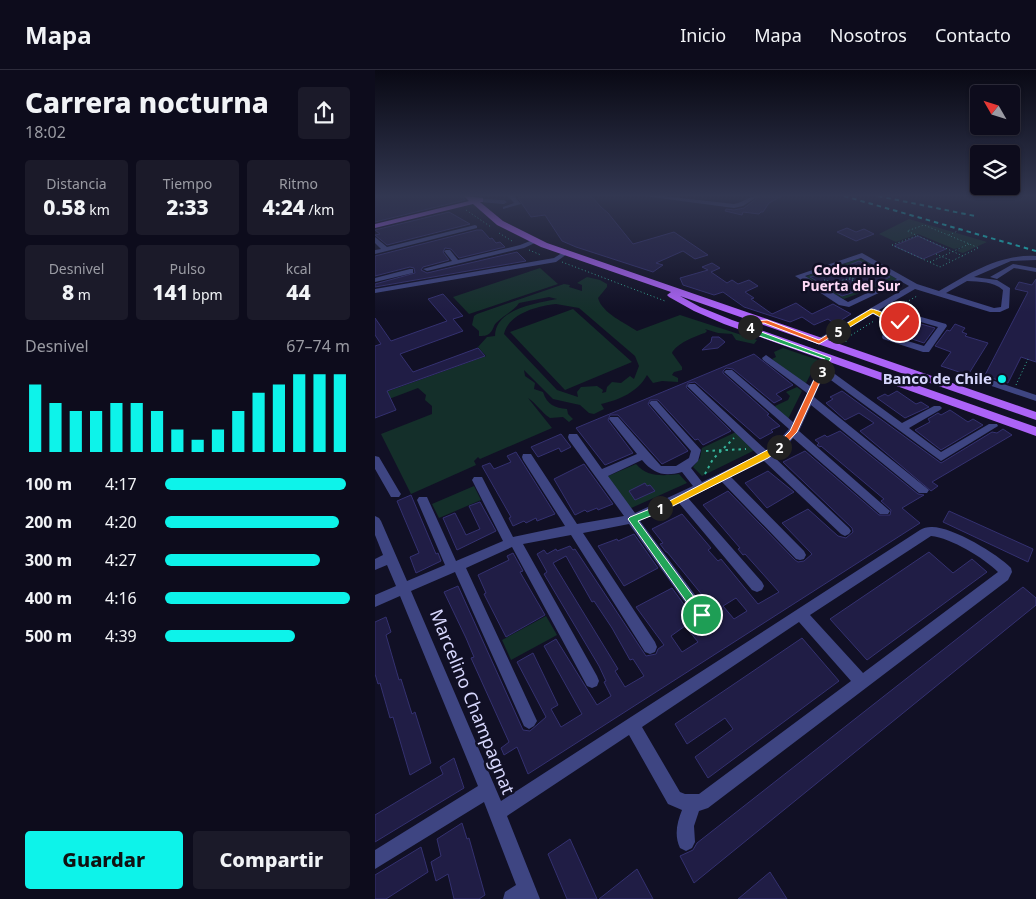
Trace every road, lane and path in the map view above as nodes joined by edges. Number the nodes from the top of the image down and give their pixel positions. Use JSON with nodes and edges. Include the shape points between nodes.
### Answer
{"nodes":[{"id":1,"x":445,"y":235,"type":"edge"},
{"id":2,"x":522,"y":235,"type":"edge"},
{"id":3,"x":946,"y":235,"type":"edge"},
{"id":4,"x":916,"y":236,"type":"joint"},
{"id":5,"x":949,"y":236,"type":"joint"},
{"id":6,"x":375,"y":239,"type":"edge"},
{"id":7,"x":535,"y":241,"type":"junction"},
{"id":8,"x":969,"y":244,"type":"junction"},
{"id":9,"x":386,"y":250,"type":"junction"},
{"id":10,"x":448,"y":251,"type":"dead end"},
{"id":11,"x":952,"y":251,"type":"junction"},
{"id":12,"x":375,"y":252,"type":"edge"},
{"id":13,"x":565,"y":253,"type":"junction"},
{"id":14,"x":936,"y":254,"type":"dead end"},
{"id":15,"x":941,"y":256,"type":"junction"},
{"id":16,"x":963,"y":256,"type":"junction"},
{"id":17,"x":1036,"y":258,"type":"edge"},
{"id":18,"x":952,"y":261,"type":"junction"},
{"id":19,"x":456,"y":262,"type":"junction"},
{"id":20,"x":929,"y":262,"type":"junction"},
{"id":21,"x":861,"y":268,"type":"dead end"},
{"id":22,"x":427,"y":269,"type":"dead end"},
{"id":23,"x":1036,"y":270,"type":"edge"},
{"id":24,"x":410,"y":271,"type":"dead end"},
{"id":25,"x":865,"y":271,"type":"junction"},
{"id":26,"x":845,"y":275,"type":"dead end"},
{"id":27,"x":874,"y":275,"type":"dead end"},
{"id":28,"x":994,"y":277,"type":"dead end"},
{"id":29,"x":848,"y":278,"type":"junction"},
{"id":30,"x":852,"y":278,"type":"junction"},
{"id":31,"x":903,"y":279,"type":"junction"},
{"id":32,"x":967,"y":279,"type":"junction"},
{"id":33,"x":375,"y":280,"type":"edge"},
{"id":34,"x":824,"y":280,"type":"dead end"},
{"id":35,"x":648,"y":282,"type":"junction"},
{"id":36,"x":838,"y":282,"type":"junction"},
{"id":37,"x":857,"y":283,"type":"dead end"},
{"id":38,"x":914,"y":286,"type":"junction"},
{"id":39,"x":839,"y":288,"type":"dead end"},
{"id":40,"x":375,"y":291,"type":"edge"},
{"id":41,"x":939,"y":294,"type":"junction"},
{"id":42,"x":873,"y":310,"type":"junction"},
{"id":43,"x":765,"y":321,"type":"junction"},
{"id":44,"x":891,"y":321,"type":"junction"},
{"id":45,"x":753,"y":332,"type":"junction"},
{"id":46,"x":819,"y":342,"type":"junction"},
{"id":47,"x":766,"y":358,"type":"dead end"},
{"id":48,"x":828,"y":358,"type":"junction"},
{"id":49,"x":1028,"y":359,"type":"dead end"},
{"id":50,"x":822,"y":369,"type":"junction"},
{"id":51,"x":729,"y":372,"type":"dead end"},
{"id":52,"x":977,"y":378,"type":"dead end"},
{"id":53,"x":692,"y":386,"type":"dead end"},
{"id":54,"x":1013,"y":390,"type":"junction"},
{"id":55,"x":810,"y":395,"type":"junction"},
{"id":56,"x":1036,"y":398,"type":"edge"},
{"id":57,"x":654,"y":403,"type":"dead end"},
{"id":58,"x":937,"y":408,"type":"dead end"},
{"id":59,"x":1036,"y":416,"type":"edge"},
{"id":60,"x":614,"y":419,"type":"dead end"},
{"id":61,"x":993,"y":426,"type":"dead end"},
{"id":62,"x":902,"y":428,"type":"junction"},
{"id":63,"x":794,"y":430,"type":"junction"},
{"id":64,"x":1036,"y":432,"type":"edge"},
{"id":65,"x":736,"y":435,"type":"dead end"},
{"id":66,"x":573,"y":437,"type":"dead end"},
{"id":67,"x":748,"y":449,"type":"dead end"},
{"id":68,"x":701,"y":451,"type":"dead end"},
{"id":69,"x":720,"y":451,"type":"junction"},
{"id":70,"x":644,"y":455,"type":"junction"},
{"id":71,"x":765,"y":456,"type":"junction"},
{"id":72,"x":527,"y":457,"type":"dead end"},
{"id":73,"x":375,"y":460,"type":"edge"},
{"id":74,"x":684,"y":468,"type":"junction"},
{"id":75,"x":600,"y":475,"type":"junction"},
{"id":76,"x":725,"y":476,"type":"junction"},
{"id":77,"x":478,"y":480,"type":"dead end"},
{"id":78,"x":703,"y":482,"type":"junction"},
{"id":79,"x":923,"y":490,"type":"dead end"},
{"id":80,"x":395,"y":494,"type":"dead end"},
{"id":81,"x":681,"y":498,"type":"junction"},
{"id":82,"x":423,"y":500,"type":"dead end"},
{"id":83,"x":884,"y":511,"type":"dead end"},
{"id":84,"x":633,"y":519,"type":"junction"},
{"id":85,"x":375,"y":521,"type":"edge"},
{"id":86,"x":573,"y":530,"type":"junction"},
{"id":87,"x":845,"y":531,"type":"dead end"},
{"id":88,"x":513,"y":542,"type":"junction"},
{"id":89,"x":800,"y":555,"type":"dead end"},
{"id":90,"x":390,"y":557,"type":"junction"},
{"id":91,"x":375,"y":565,"type":"edge"},
{"id":92,"x":455,"y":566,"type":"junction"},
{"id":93,"x":757,"y":586,"type":"dead end"},
{"id":94,"x":404,"y":589,"type":"junction"},
{"id":95,"x":375,"y":601,"type":"edge"},
{"id":96,"x":801,"y":614,"type":"junction"},
{"id":97,"x":702,"y":615,"type":"dead end"},
{"id":98,"x":650,"y":647,"type":"dead end"},
{"id":99,"x":592,"y":681,"type":"dead end"},
{"id":100,"x":861,"y":682,"type":"junction"},
{"id":101,"x":529,"y":721,"type":"dead end"},
{"id":102,"x":632,"y":725,"type":"junction"},
{"id":103,"x":488,"y":790,"type":"junction"},
{"id":104,"x":693,"y":802,"type":"junction"},
{"id":105,"x":497,"y":813,"type":"junction"},
{"id":106,"x":686,"y":842,"type":"dead end"},
{"id":107,"x":375,"y":860,"type":"edge"},
{"id":108,"x":524,"y":896,"type":"edge"}],
"edges":[{"from":1,"to":9,"type":"street"},
{"from":2,"to":7,"type":"main road"},
{"from":3,"to":5,"type":"path"},
{"from":4,"to":11,"type":"path"},
{"from":4,"to":20,"type":"path","via":[[893,245]]},
{"from":5,"to":8,"type":"path"},
{"from":6,"to":9,"type":"street"},
{"from":7,"to":13,"type":"main road"},
{"from":7,"to":19,"type":"street"},
{"from":8,"to":11,"type":"path"},
{"from":8,"to":16,"type":"path","via":[[979,248]]},
{"from":9,"to":12,"type":"street"},
{"from":10,"to":19,"type":"street"},
{"from":11,"to":15,"type":"path"},
{"from":11,"to":16,"type":"path"},
{"from":13,"to":35,"type":"main road"},
{"from":13,"to":40,"type":"street","via":[[546,262]]},
{"from":14,"to":15,"type":"path"},
{"from":15,"to":18,"type":"path"},
{"from":15,"to":20,"type":"path"},
{"from":16,"to":18,"type":"path"},
{"from":17,"to":32,"type":"street","via":[[1006,259]]},
{"from":18,"to":20,"type":"path","via":[[940,267]]},
{"from":19,"to":22,"type":"street"},
{"from":21,"to":25,"type":"path"},
{"from":23,"to":28,"type":"street","via":[[1013,266]]},
{"from":24,"to":33,"type":"street"},
{"from":25,"to":27,"type":"path"},
{"from":25,"to":30,"type":"path"},
{"from":26,"to":29,"type":"path"},
{"from":29,"to":30,"type":"path"},
{"from":29,"to":36,"type":"path"},
{"from":30,"to":37,"type":"path"},
{"from":31,"to":31,"type":"street","via":[[859,255],[799,276],[842,303],[849,304]]},
{"from":31,"to":38,"type":"street"},
{"from":32,"to":41,"type":"street"},
{"from":32,"to":41,"type":"street","via":[[990,281],[1005,287],[1005,308],[993,310]]},
{"from":34,"to":36,"type":"path"},
{"from":35,"to":43,"type":"main road"},
{"from":35,"to":45,"type":"main road","via":[[697,309]]},
{"from":36,"to":39,"type":"path"},
{"from":38,"to":41,"type":"street"},
{"from":38,"to":42,"type":"street"},
{"from":42,"to":44,"type":"street"},
{"from":42,"to":46,"type":"street"},
{"from":43,"to":45,"type":"main road","via":[[751,324]]},
{"from":43,"to":46,"type":"main road"},
{"from":44,"to":44,"type":"street","via":[[886,337],[926,350],[943,326],[914,317],[900,322]]},
{"from":45,"to":48,"type":"main road"},
{"from":46,"to":59,"type":"main road"},
{"from":47,"to":55,"type":"street"},
{"from":48,"to":50,"type":"street"},
{"from":48,"to":64,"type":"main road"},
{"from":49,"to":54,"type":"path"},
{"from":50,"to":55,"type":"street"},
{"from":50,"to":62,"type":"street"},
{"from":51,"to":63,"type":"street"},
{"from":52,"to":54,"type":"street"},
{"from":53,"to":71,"type":"street"},
{"from":54,"to":56,"type":"street"},
{"from":55,"to":63,"type":"street"},
{"from":55,"to":79,"type":"street"},
{"from":57,"to":74,"type":"street","via":[[696,450],[694,459]]},
{"from":58,"to":62,"type":"street"},
{"from":60,"to":70,"type":"street"},
{"from":61,"to":62,"type":"street","via":[[941,457]]},
{"from":63,"to":71,"type":"street"},
{"from":63,"to":83,"type":"street"},
{"from":65,"to":69,"type":"path"},
{"from":66,"to":75,"type":"street"},
{"from":67,"to":69,"type":"path"},
{"from":68,"to":69,"type":"path"},
{"from":69,"to":78,"type":"path","via":[[707,468]]},
{"from":70,"to":74,"type":"street","via":[[659,470]]},
{"from":70,"to":75,"type":"street"},
{"from":71,"to":76,"type":"street"},
{"from":71,"to":87,"type":"street"},
{"from":72,"to":86,"type":"street"},
{"from":73,"to":80,"type":"street"},
{"from":74,"to":78,"type":"street"},
{"from":75,"to":84,"type":"street"},
{"from":76,"to":78,"type":"street"},
{"from":76,"to":89,"type":"street"},
{"from":77,"to":88,"type":"street"},
{"from":78,"to":81,"type":"street"},
{"from":81,"to":84,"type":"street"},
{"from":81,"to":93,"type":"street"},
{"from":82,"to":92,"type":"street"},
{"from":84,"to":86,"type":"street"},
{"from":84,"to":97,"type":"street"},
{"from":85,"to":90,"type":"street","name":"Marcelino Champagnat"},
{"from":86,"to":88,"type":"street"},
{"from":86,"to":98,"type":"street"},
{"from":88,"to":92,"type":"street"},
{"from":88,"to":99,"type":"street"},
{"from":90,"to":91,"type":"street"},
{"from":90,"to":94,"type":"street","name":"Marcelino Champagnat"},
{"from":92,"to":94,"type":"street"},
{"from":92,"to":101,"type":"street"},
{"from":94,"to":95,"type":"street"},
{"from":94,"to":103,"type":"street","name":"Marcelino Champagnat"},
{"from":96,"to":100,"type":"street"},
{"from":96,"to":100,"type":"street","via":[[924,533],[933,531],[1001,565],[1006,572],[1003,576]]},
{"from":96,"to":102,"type":"street"},
{"from":100,"to":104,"type":"street","via":[[702,802]]},
{"from":102,"to":104,"type":"street","via":[[674,798],[685,803]]},
{"from":102,"to":105,"type":"street"},
{"from":103,"to":105,"type":"street","name":"Marcelino Champagnat"},
{"from":103,"to":107,"type":"street"},
{"from":104,"to":106,"type":"street","via":[[685,826]]},
{"from":105,"to":108,"type":"street","name":"Marcelino Champagnat"}]}
